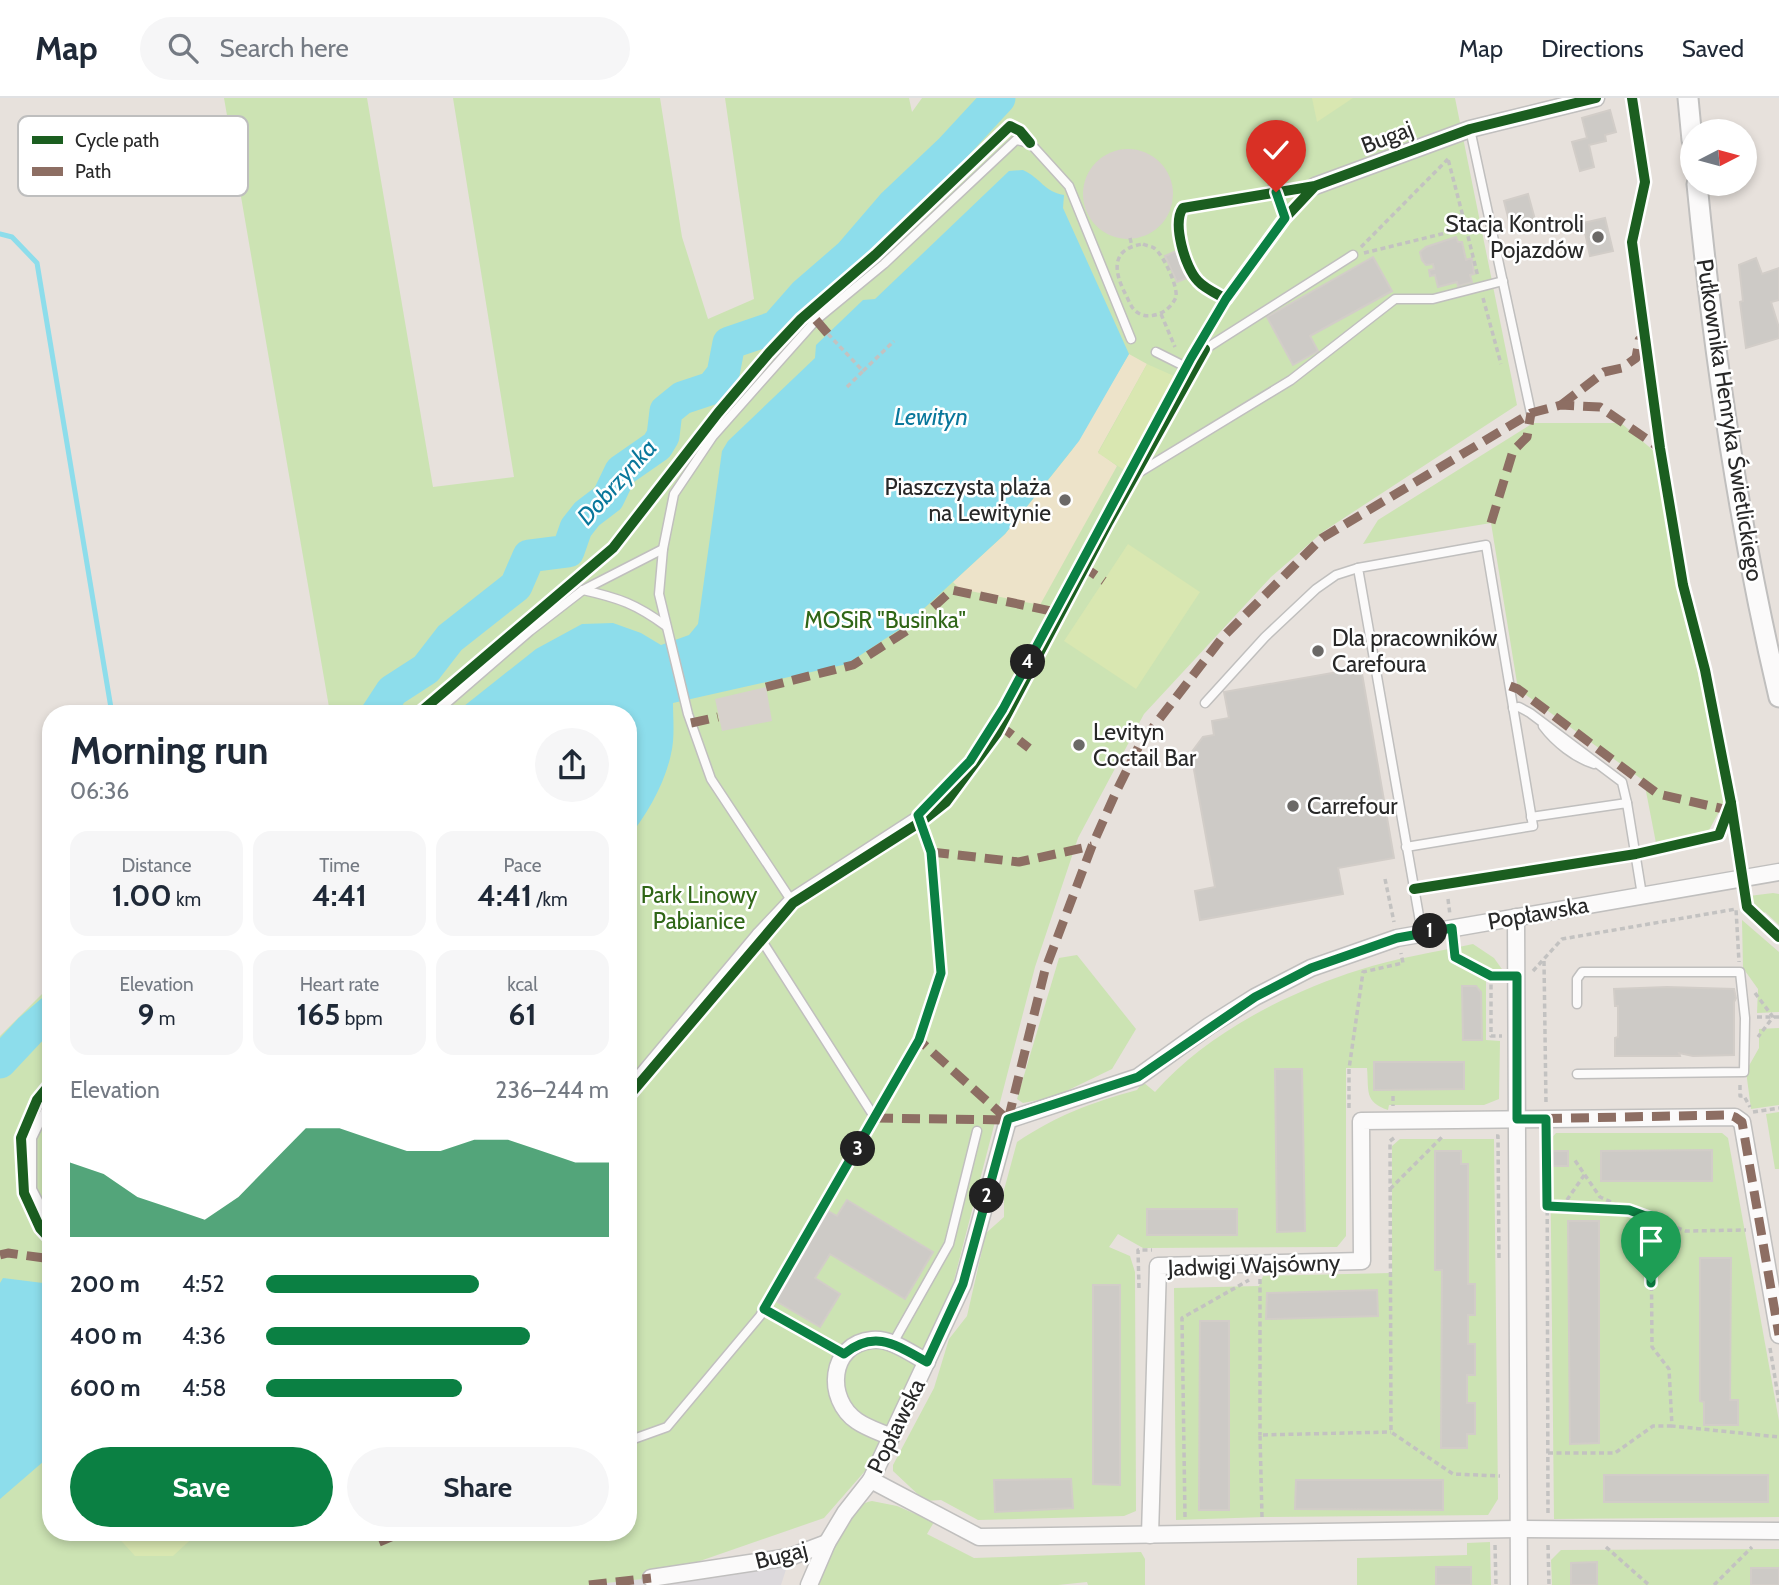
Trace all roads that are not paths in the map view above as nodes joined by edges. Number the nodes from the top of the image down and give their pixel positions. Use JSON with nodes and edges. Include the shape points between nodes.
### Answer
{"nodes":[{"id":1,"x":1596,"y":98,"type":"edge"},
{"id":2,"x":1688,"y":98,"type":"edge"},
{"id":3,"x":1690,"y":119,"type":"edge"},
{"id":4,"x":1470,"y":129,"type":"junction"},
{"id":5,"x":1261,"y":150,"type":"dead end"},
{"id":6,"x":1315,"y":186,"type":"junction"},
{"id":7,"x":1276,"y":192,"type":"junction"},
{"id":8,"x":1698,"y":196,"type":"edge"},
{"id":9,"x":1285,"y":218,"type":"junction"},
{"id":10,"x":1353,"y":255,"type":"road end"},
{"id":11,"x":1503,"y":281,"type":"junction"},
{"id":12,"x":1226,"y":299,"type":"junction"},
{"id":13,"x":1131,"y":339,"type":"dead end"},
{"id":14,"x":1156,"y":352,"type":"dead end"},
{"id":15,"x":1191,"y":358,"type":"junction"},
{"id":16,"x":1184,"y":366,"type":"junction"},
{"id":17,"x":1531,"y":412,"type":"dead end"},
{"id":18,"x":1125,"y":481,"type":"junction"},
{"id":19,"x":663,"y":549,"type":"junction"},
{"id":20,"x":1358,"y":568,"type":"junction"},
{"id":21,"x":583,"y":590,"type":"junction"},
{"id":22,"x":666,"y":626,"type":"junction"},
{"id":23,"x":1779,"y":697,"type":"edge"},
{"id":24,"x":1205,"y":703,"type":"dead end"},
{"id":25,"x":444,"y":705,"type":"edge"},
{"id":26,"x":1513,"y":708,"type":"junction"},
{"id":27,"x":1627,"y":803,"type":"junction"},
{"id":28,"x":918,"y":815,"type":"junction"},
{"id":29,"x":1531,"y":817,"type":"junction"},
{"id":30,"x":1406,"y":847,"type":"junction"},
{"id":31,"x":1779,"y":872,"type":"edge"},
{"id":32,"x":1642,"y":895,"type":"junction"},
{"id":33,"x":792,"y":901,"type":"junction"},
{"id":34,"x":1516,"y":917,"type":"junction"},
{"id":35,"x":757,"y":933,"type":"junction"},
{"id":36,"x":1422,"y":933,"type":"junction"},
{"id":37,"x":1577,"y":1004,"type":"dead end"},
{"id":38,"x":1577,"y":1074,"type":"dead end"},
{"id":39,"x":637,"y":1076,"type":"edge"},
{"id":40,"x":42,"y":1117,"type":"edge"},
{"id":41,"x":875,"y":1118,"type":"junction"},
{"id":42,"x":1517,"y":1119,"type":"junction"},
{"id":43,"x":977,"y":1131,"type":"dead end"},
{"id":44,"x":42,"y":1208,"type":"edge"},
{"id":45,"x":1773,"y":1335,"type":"edge"},
{"id":46,"x":893,"y":1343,"type":"junction"},
{"id":47,"x":927,"y":1362,"type":"junction"},
{"id":48,"x":891,"y":1437,"type":"junction"},
{"id":49,"x":637,"y":1438,"type":"edge"},
{"id":50,"x":871,"y":1480,"type":"junction"},
{"id":51,"x":1518,"y":1529,"type":"junction"},
{"id":52,"x":1779,"y":1531,"type":"edge"},
{"id":53,"x":1150,"y":1535,"type":"junction"},
{"id":54,"x":827,"y":1543,"type":"junction"},
{"id":55,"x":651,"y":1578,"type":"dead end"},
{"id":56,"x":809,"y":1585,"type":"edge"},
{"id":57,"x":1519,"y":1585,"type":"edge"}],
"edges":[{"from":1,"to":4,"type":"street","name":"Bugaj"},
{"from":2,"to":3,"type":"street"},
{"from":4,"to":6,"type":"street","name":"Bugaj"},
{"from":4,"to":11,"type":"lane"},
{"from":5,"to":7,"type":"lane"},
{"from":6,"to":7,"type":"lane"},
{"from":6,"to":9,"type":"lane"},
{"from":7,"to":9,"type":"lane"},
{"from":7,"to":12,"type":"lane","via":[[1183,208],[1180,213],[1180,244],[1197,281]]},
{"from":8,"to":23,"type":"street","name":"Pułkownika Henryka Świetlickiego","via":[[1733,474]]},
{"from":9,"to":12,"type":"lane"},
{"from":10,"to":15,"type":"lane"},
{"from":11,"to":17,"type":"lane"},
{"from":11,"to":18,"type":"lane","via":[[1433,299],[1395,299],[1292,380]]},
{"from":12,"to":15,"type":"lane"},
{"from":13,"to":19,"type":"lane","via":[[1069,186],[1030,143],[1016,141],[884,264],[816,320],[713,436],[674,494]]},
{"from":14,"to":16,"type":"lane"},
{"from":15,"to":16,"type":"lane"},
{"from":16,"to":18,"type":"lane"},
{"from":18,"to":28,"type":"lane","via":[[995,722],[970,761]]},
{"from":19,"to":21,"type":"lane"},
{"from":19,"to":22,"type":"lane","via":[[659,594]]},
{"from":20,"to":24,"type":"lane","via":[[1336,575],[1316,589]]},
{"from":20,"to":26,"type":"lane","via":[[1486,545]]},
{"from":20,"to":30,"type":"lane"},
{"from":21,"to":22,"type":"lane","via":[[621,599]]},
{"from":21,"to":25,"type":"lane"},
{"from":22,"to":33,"type":"lane","via":[[688,714],[711,779]]},
{"from":26,"to":27,"type":"lane","via":[[1538,718],[1622,782]]},
{"from":26,"to":29,"type":"lane"},
{"from":27,"to":29,"type":"lane"},
{"from":27,"to":32,"type":"lane"},
{"from":28,"to":33,"type":"lane"},
{"from":28,"to":41,"type":"lane","via":[[931,852],[941,973],[919,1040]]},
{"from":29,"to":30,"type":"lane","via":[[1533,826]]},
{"from":30,"to":36,"type":"lane"},
{"from":31,"to":32,"type":"street","name":"Popławska"},
{"from":32,"to":34,"type":"street","name":"Popławska"},
{"from":33,"to":35,"type":"lane"},
{"from":34,"to":36,"type":"street","name":"Popławska"},
{"from":34,"to":42,"type":"street"},
{"from":35,"to":39,"type":"lane"},
{"from":35,"to":41,"type":"lane"},
{"from":36,"to":47,"type":"street","name":"Popławska","via":[[1311,968],[1255,997],[1138,1077],[1008,1119],[963,1284]]},
{"from":37,"to":38,"type":"lane","via":[[1577,979],[1582,972],[1740,972],[1745,1018],[1744,1072]]},
{"from":40,"to":44,"type":"lane","via":[[32,1138],[32,1189]]},
{"from":41,"to":49,"type":"lane","via":[[764,1309],[667,1427]]},
{"from":42,"to":45,"type":"street","name":"Jadwigi Wajsówny","via":[[1549,1127],[1729,1115],[1742,1122]]},
{"from":42,"to":51,"type":"street"},
{"from":42,"to":53,"type":"street","name":"Jadwigi Wajsówny","via":[[1361,1121],[1362,1261],[1158,1266]]},
{"from":43,"to":46,"type":"lane","via":[[949,1244]]},
{"from":46,"to":47,"type":"street"},
{"from":46,"to":48,"type":"street","via":[[874,1340],[857,1344],[836,1366],[835,1381],[843,1408],[857,1421]]},
{"from":47,"to":48,"type":"street","name":"Popławska"},
{"from":48,"to":50,"type":"street","name":"Popławska"},
{"from":50,"to":53,"type":"street","via":[[979,1537]]},
{"from":50,"to":54,"type":"street","name":"Popławska"},
{"from":51,"to":52,"type":"street"},
{"from":51,"to":53,"type":"street"},
{"from":51,"to":57,"type":"street"},
{"from":54,"to":55,"type":"street","name":"Bugaj","via":[[790,1557]]},
{"from":54,"to":56,"type":"street","name":"Popławska"}]}
